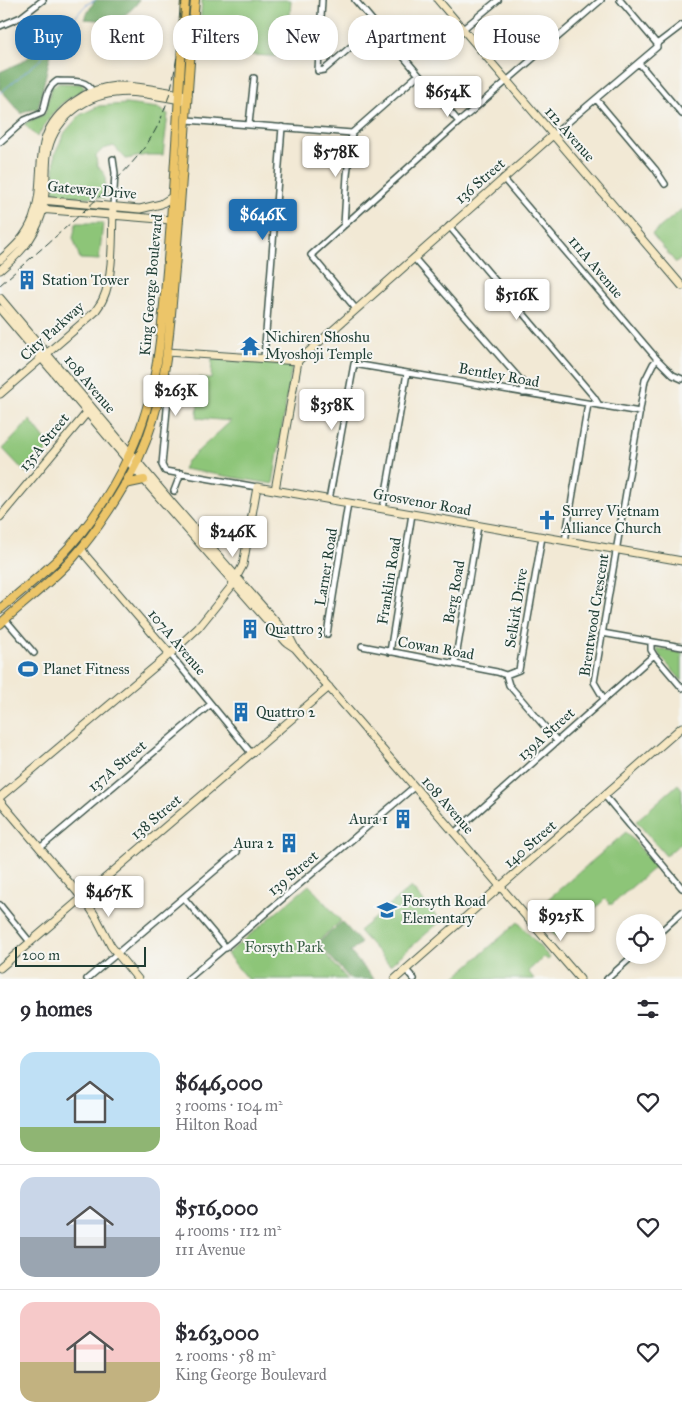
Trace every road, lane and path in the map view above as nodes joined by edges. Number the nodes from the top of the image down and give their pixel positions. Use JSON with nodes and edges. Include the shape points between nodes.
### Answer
{"nodes":[{"id":1,"x":43,"y":0,"type":"edge"},
{"id":2,"x":186,"y":0,"type":"edge"},
{"id":3,"x":195,"y":0,"type":"edge"},
{"id":4,"x":322,"y":0,"type":"edge"},
{"id":5,"x":355,"y":0,"type":"edge"},
{"id":6,"x":438,"y":0,"type":"edge"},
{"id":7,"x":498,"y":0,"type":"edge"},
{"id":8,"x":601,"y":0,"type":"edge"},
{"id":9,"x":620,"y":0,"type":"edge"},
{"id":10,"x":368,"y":15,"type":"edge"},
{"id":11,"x":451,"y":15,"type":"edge"},
{"id":12,"x":682,"y":25,"type":"edge"},
{"id":13,"x":0,"y":26,"type":"edge"},
{"id":14,"x":464,"y":28,"type":"edge"},
{"id":15,"x":464,"y":30,"type":"edge"},
{"id":16,"x":657,"y":44,"type":"junction"},
{"id":17,"x":348,"y":49,"type":"edge"},
{"id":18,"x":405,"y":60,"type":"edge"},
{"id":19,"x":639,"y":63,"type":"junction"},
{"id":20,"x":418,"y":75,"type":"junction"},
{"id":21,"x":254,"y":78,"type":"dead end"},
{"id":22,"x":506,"y":80,"type":"junction"},
{"id":23,"x":92,"y":91,"type":"junction"},
{"id":24,"x":184,"y":97,"type":"junction"},
{"id":25,"x":596,"y":99,"type":"junction"},
{"id":26,"x":682,"y":113,"type":"edge"},
{"id":27,"x":187,"y":120,"type":"junction"},
{"id":28,"x":459,"y":122,"type":"junction"},
{"id":29,"x":249,"y":124,"type":"junction"},
{"id":30,"x":282,"y":127,"type":"junction"},
{"id":31,"x":352,"y":133,"type":"junction"},
{"id":32,"x":553,"y":135,"type":"junction"},
{"id":33,"x":0,"y":142,"type":"edge"},
{"id":34,"x":113,"y":159,"type":"dead end"},
{"id":35,"x":503,"y":178,"type":"junction"},
{"id":36,"x":665,"y":184,"type":"dead end"},
{"id":37,"x":172,"y":197,"type":"junction"},
{"id":38,"x":40,"y":200,"type":"junction"},
{"id":39,"x":39,"y":209,"type":"junction"},
{"id":40,"x":113,"y":210,"type":"junction"},
{"id":41,"x":171,"y":220,"type":"junction"},
{"id":42,"x":344,"y":225,"type":"junction"},
{"id":43,"x":449,"y":226,"type":"junction"},
{"id":44,"x":414,"y":258,"type":"junction"},
{"id":45,"x":0,"y":260,"type":"edge"},
{"id":46,"x":0,"y":270,"type":"edge"},
{"id":47,"x":682,"y":286,"type":"edge"},
{"id":48,"x":0,"y":298,"type":"edge"},
{"id":49,"x":0,"y":309,"type":"edge"},
{"id":50,"x":356,"y":309,"type":"junction"},
{"id":51,"x":167,"y":352,"type":"junction"},
{"id":52,"x":44,"y":356,"type":"junction"},
{"id":53,"x":264,"y":358,"type":"junction"},
{"id":54,"x":657,"y":359,"type":"junction"},
{"id":55,"x":298,"y":361,"type":"junction"},
{"id":56,"x":165,"y":371,"type":"junction"},
{"id":57,"x":407,"y":373,"type":"junction"},
{"id":58,"x":682,"y":379,"type":"edge"},
{"id":59,"x":523,"y":392,"type":"junction"},
{"id":60,"x":0,"y":394,"type":"edge"},
{"id":61,"x":588,"y":404,"type":"junction"},
{"id":62,"x":598,"y":405,"type":"junction"},
{"id":63,"x":89,"y":410,"type":"junction"},
{"id":64,"x":640,"y":412,"type":"junction"},
{"id":65,"x":129,"y":456,"type":"junction"},
{"id":66,"x":135,"y":464,"type":"junction"},
{"id":67,"x":162,"y":465,"type":"joint"},
{"id":68,"x":181,"y":473,"type":"junction"},
{"id":69,"x":144,"y":480,"type":"junction"},
{"id":70,"x":124,"y":484,"type":"junction"},
{"id":71,"x":257,"y":487,"type":"junction"},
{"id":72,"x":175,"y":488,"type":"dead end"},
{"id":73,"x":275,"y":490,"type":"junction"},
{"id":74,"x":329,"y":500,"type":"junction"},
{"id":75,"x":348,"y":503,"type":"junction"},
{"id":76,"x":383,"y":509,"type":"junction"},
{"id":77,"x":412,"y":514,"type":"junction"},
{"id":78,"x":0,"y":517,"type":"edge"},
{"id":79,"x":478,"y":526,"type":"junction"},
{"id":80,"x":542,"y":537,"type":"junction"},
{"id":81,"x":566,"y":541,"type":"junction"},
{"id":82,"x":81,"y":548,"type":"junction"},
{"id":83,"x":617,"y":550,"type":"junction"},
{"id":84,"x":682,"y":561,"type":"edge"},
{"id":85,"x":235,"y":580,"type":"junction"},
{"id":86,"x":3,"y":607,"type":"edge"},
{"id":87,"x":2,"y":620,"type":"edge"},
{"id":88,"x":602,"y":633,"type":"junction"},
{"id":89,"x":327,"y":634,"type":"dead end"},
{"id":90,"x":651,"y":642,"type":"junction"},
{"id":91,"x":362,"y":646,"type":"dead end"},
{"id":92,"x":682,"y":648,"type":"edge"},
{"id":93,"x":390,"y":652,"type":"junction"},
{"id":94,"x":34,"y":653,"type":"dead end"},
{"id":95,"x":170,"y":654,"type":"junction"},
{"id":96,"x":654,"y":655,"type":"junction"},
{"id":97,"x":455,"y":663,"type":"junction"},
{"id":98,"x":506,"y":675,"type":"junction"},
{"id":99,"x":329,"y":687,"type":"junction"},
{"id":100,"x":682,"y":688,"type":"edge"},
{"id":101,"x":604,"y":699,"type":"junction"},
{"id":102,"x":211,"y":704,"type":"junction"},
{"id":103,"x":682,"y":727,"type":"edge"},
{"id":104,"x":557,"y":741,"type":"junction"},
{"id":105,"x":252,"y":754,"type":"junction"},
{"id":106,"x":414,"y":787,"type":"junction"},
{"id":107,"x":605,"y":796,"type":"junction"},
{"id":108,"x":0,"y":799,"type":"edge"},
{"id":109,"x":454,"y":832,"type":"junction"},
{"id":110,"x":40,"y":848,"type":"junction"},
{"id":111,"x":237,"y":852,"type":"dead end"},
{"id":112,"x":500,"y":888,"type":"junction"},
{"id":113,"x":682,"y":888,"type":"edge"},
{"id":114,"x":82,"y":898,"type":"junction"},
{"id":115,"x":184,"y":898,"type":"junction"},
{"id":116,"x":0,"y":905,"type":"edge"},
{"id":117,"x":682,"y":912,"type":"edge"},
{"id":118,"x":666,"y":927,"type":"edge"},
{"id":119,"x":30,"y":942,"type":"junction"},
{"id":120,"x":226,"y":948,"type":"junction"},
{"id":121,"x":117,"y":954,"type":"junction"},
{"id":122,"x":624,"y":964,"type":"edge"},
{"id":123,"x":0,"y":968,"type":"edge"},
{"id":124,"x":406,"y":970,"type":"junction"},
{"id":125,"x":88,"y":979,"type":"edge"},
{"id":126,"x":138,"y":979,"type":"edge"},
{"id":127,"x":188,"y":979,"type":"edge"},
{"id":128,"x":395,"y":979,"type":"edge"},
{"id":129,"x":414,"y":979,"type":"edge"},
{"id":130,"x":580,"y":979,"type":"edge"},
{"id":131,"x":607,"y":979,"type":"edge"}],
"edges":[{"from":1,"to":13,"type":"street","via":[[21,18]]},
{"from":2,"to":24,"type":"main road","name":"King George Boulevard"},
{"from":3,"to":24,"type":"main road","name":"King George Boulevard"},
{"from":4,"to":17,"type":"street","via":[[318,71],[324,70]]},
{"from":5,"to":10,"type":"street"},
{"from":6,"to":11,"type":"main road","name":"112 Avenue"},
{"from":7,"to":14,"type":"street"},
{"from":8,"to":22,"type":"street"},
{"from":9,"to":16,"type":"street"},
{"from":12,"to":16,"type":"street","name":"136 Street"},
{"from":15,"to":22,"type":"main road","name":"112 Avenue"},
{"from":16,"to":19,"type":"street","name":"136 Street"},
{"from":18,"to":20,"type":"street"},
{"from":19,"to":25,"type":"street","name":"136 Street"},
{"from":19,"to":26,"type":"street"},
{"from":20,"to":28,"type":"street"},
{"from":20,"to":31,"type":"street"},
{"from":21,"to":29,"type":"street"},
{"from":22,"to":28,"type":"street"},
{"from":22,"to":32,"type":"main road","name":"112 Avenue"},
{"from":23,"to":24,"type":"main road","via":[[125,86]]},
{"from":23,"to":33,"type":"street","via":[[84,82],[57,81],[48,89],[42,113],[25,120]]},
{"from":23,"to":38,"type":"main road","via":[[65,108],[48,132],[41,157]]},
{"from":24,"to":27,"type":"main road","name":"King George Boulevard"},
{"from":24,"to":37,"type":"main road","name":"King George Boulevard"},
{"from":24,"to":38,"type":"main road","via":[[115,93],[92,99],[75,109],[61,123],[50,144]]},
{"from":25,"to":32,"type":"street","name":"136 Street"},
{"from":25,"to":36,"type":"street"},
{"from":27,"to":29,"type":"street"},
{"from":27,"to":51,"type":"main road","name":"King George Boulevard"},
{"from":28,"to":42,"type":"street"},
{"from":29,"to":30,"type":"street"},
{"from":30,"to":31,"type":"street"},
{"from":30,"to":53,"type":"street"},
{"from":31,"to":42,"type":"street"},
{"from":32,"to":35,"type":"main road","name":"136 Street"},
{"from":32,"to":47,"type":"main road","name":"112 Avenue"},
{"from":34,"to":40,"type":"street","name":"City Parkway"},
{"from":35,"to":43,"type":"main road","name":"136 Street"},
{"from":35,"to":54,"type":"street","name":"111A Avenue"},
{"from":37,"to":40,"type":"main road","name":"Gateway Drive","via":[[161,204],[140,209]]},
{"from":37,"to":41,"type":"main road","name":"King George Boulevard"},
{"from":38,"to":39,"type":"main road"},
{"from":38,"to":40,"type":"main road","name":"Gateway Drive"},
{"from":39,"to":40,"type":"main road","name":"Gateway Drive"},
{"from":39,"to":45,"type":"main road","via":[[24,237]]},
{"from":39,"to":46,"type":"main road","via":[[30,240]]},
{"from":40,"to":41,"type":"main road","name":"Gateway Drive"},
{"from":40,"to":52,"type":"main road","name":"City Parkway","via":[[110,268],[103,300],[94,312]]},
{"from":41,"to":65,"type":"main road","name":"King George Boulevard","via":[[160,349],[151,392]]},
{"from":42,"to":50,"type":"street","via":[[311,255]]},
{"from":43,"to":44,"type":"main road","name":"136 Street"},
{"from":43,"to":62,"type":"street"},
{"from":44,"to":50,"type":"main road","name":"136 Street"},
{"from":44,"to":59,"type":"street","via":[[524,384]]},
{"from":48,"to":52,"type":"main road","name":"108 Avenue"},
{"from":49,"to":52,"type":"main road","name":"108 Avenue"},
{"from":50,"to":55,"type":"main road","name":"136 Street"},
{"from":51,"to":53,"type":"main road"},
{"from":51,"to":56,"type":"main road","name":"King George Boulevard"},
{"from":52,"to":60,"type":"main road","name":"City Parkway"},
{"from":52,"to":63,"type":"main road","name":"108 Avenue"},
{"from":53,"to":55,"type":"main road"},
{"from":54,"to":58,"type":"street","name":"111A Avenue","via":[[669,372]]},
{"from":54,"to":64,"type":"street","name":"Brentwood Crescent","via":[[645,380]]},
{"from":55,"to":73,"type":"main road"},
{"from":56,"to":66,"type":"main road","name":"King George Boulevard","via":[[154,416]]},
{"from":56,"to":67,"type":"street","name":"King George Boulevard","via":[[169,388]]},
{"from":57,"to":59,"type":"street","name":"Bentley Road"},
{"from":57,"to":74,"type":"street","name":"Bentley Road","via":[[354,364]]},
{"from":57,"to":76,"type":"street"},
{"from":59,"to":61,"type":"street","name":"Bentley Road"},
{"from":61,"to":62,"type":"street","name":"Bentley Road"},
{"from":61,"to":81,"type":"street"},
{"from":62,"to":64,"type":"street","name":"Bentley Road"},
{"from":63,"to":65,"type":"main road","name":"108 Avenue"},
{"from":63,"to":78,"type":"main road","name":"135A Street"},
{"from":64,"to":83,"type":"street","name":"Brentwood Crescent"},
{"from":65,"to":66,"type":"main road","name":"108 Avenue"},
{"from":65,"to":86,"type":"main road","name":"King George Boulevard","via":[[108,494],[68,547]]},
{"from":66,"to":69,"type":"main road","name":"108 Avenue"},
{"from":66,"to":70,"type":"main road","name":"King George Boulevard"},
{"from":66,"to":85,"type":"main road","name":"108 Avenue"},
{"from":67,"to":68,"type":"street","name":"Grosvenor Road","via":[[165,471]]},
{"from":68,"to":71,"type":"street","name":"Grosvenor Road"},
{"from":68,"to":72,"type":"street"},
{"from":69,"to":70,"type":"main road"},
{"from":69,"to":85,"type":"main road","name":"108 Avenue"},
{"from":70,"to":82,"type":"main road","name":"King George Boulevard"},
{"from":71,"to":73,"type":"main road","name":"Grosvenor Road"},
{"from":71,"to":85,"type":"main road","via":[[242,565]]},
{"from":73,"to":74,"type":"main road","name":"Grosvenor Road"},
{"from":74,"to":75,"type":"main road","name":"Grosvenor Road"},
{"from":75,"to":76,"type":"main road","name":"Grosvenor Road"},
{"from":75,"to":89,"type":"street","name":"Larner Road"},
{"from":76,"to":77,"type":"main road","name":"Grosvenor Road"},
{"from":77,"to":79,"type":"main road","name":"Grosvenor Road"},
{"from":77,"to":93,"type":"street","name":"Franklin Road"},
{"from":79,"to":80,"type":"main road","name":"Grosvenor Road"},
{"from":79,"to":97,"type":"street","name":"Berg Road"},
{"from":80,"to":81,"type":"main road","name":"Grosvenor Road"},
{"from":80,"to":98,"type":"street","name":"Selkirk Drive","via":[[519,670]]},
{"from":81,"to":83,"type":"main road","name":"Grosvenor Road"},
{"from":82,"to":87,"type":"main road","name":"King George Boulevard"},
{"from":82,"to":95,"type":"main road","name":"107A Avenue"},
{"from":83,"to":84,"type":"main road","name":"Grosvenor Road"},
{"from":83,"to":88,"type":"street","name":"Brentwood Crescent"},
{"from":85,"to":95,"type":"main road","via":[[198,628]]},
{"from":85,"to":99,"type":"main road","name":"108 Avenue","via":[[290,638]]},
{"from":86,"to":87,"type":"main road"},
{"from":87,"to":94,"type":"street"},
{"from":88,"to":90,"type":"street"},
{"from":88,"to":101,"type":"street","name":"Brentwood Crescent","via":[[594,682]]},
{"from":90,"to":92,"type":"street"},
{"from":90,"to":96,"type":"street"},
{"from":91,"to":93,"type":"street","name":"Cowan Road"},
{"from":93,"to":97,"type":"street","name":"Cowan Road"},
{"from":95,"to":102,"type":"street","name":"107A Avenue"},
{"from":95,"to":108,"type":"main road"},
{"from":96,"to":100,"type":"street"},
{"from":96,"to":101,"type":"street","name":"139A Street"},
{"from":97,"to":98,"type":"street","name":"Cowan Road"},
{"from":98,"to":104,"type":"street","via":[[509,685]]},
{"from":99,"to":105,"type":"main road","name":"138 Street"},
{"from":99,"to":106,"type":"main road","name":"108 Avenue"},
{"from":101,"to":104,"type":"street","name":"139A Street"},
{"from":102,"to":105,"type":"street","name":"107A Avenue"},
{"from":102,"to":110,"type":"street","name":"137A Street"},
{"from":103,"to":107,"type":"main road","name":"140 Street"},
{"from":104,"to":109,"type":"street","name":"139A Street"},
{"from":105,"to":114,"type":"main road","name":"138 Street"},
{"from":106,"to":109,"type":"main road","name":"108 Avenue"},
{"from":106,"to":120,"type":"street","name":"139 Street"},
{"from":107,"to":112,"type":"main road","name":"140 Street"},
{"from":107,"to":113,"type":"street"},
{"from":108,"to":110,"type":"main road"},
{"from":109,"to":112,"type":"main road","name":"108 Avenue"},
{"from":110,"to":114,"type":"main road"},
{"from":111,"to":115,"type":"street"},
{"from":112,"to":124,"type":"main road","name":"140 Street"},
{"from":112,"to":130,"type":"main road","name":"108 Avenue"},
{"from":114,"to":119,"type":"main road","name":"138 Street"},
{"from":114,"to":121,"type":"main road"},
{"from":115,"to":120,"type":"street"},
{"from":115,"to":121,"type":"street"},
{"from":116,"to":119,"type":"street"},
{"from":117,"to":118,"type":"street"},
{"from":119,"to":123,"type":"main road","name":"138 Street"},
{"from":120,"to":127,"type":"street","name":"139 Street"},
{"from":121,"to":125,"type":"street"},
{"from":121,"to":126,"type":"main road"},
{"from":122,"to":131,"type":"street"},
{"from":124,"to":128,"type":"main road","name":"140 Street"},
{"from":124,"to":129,"type":"street"}]}
